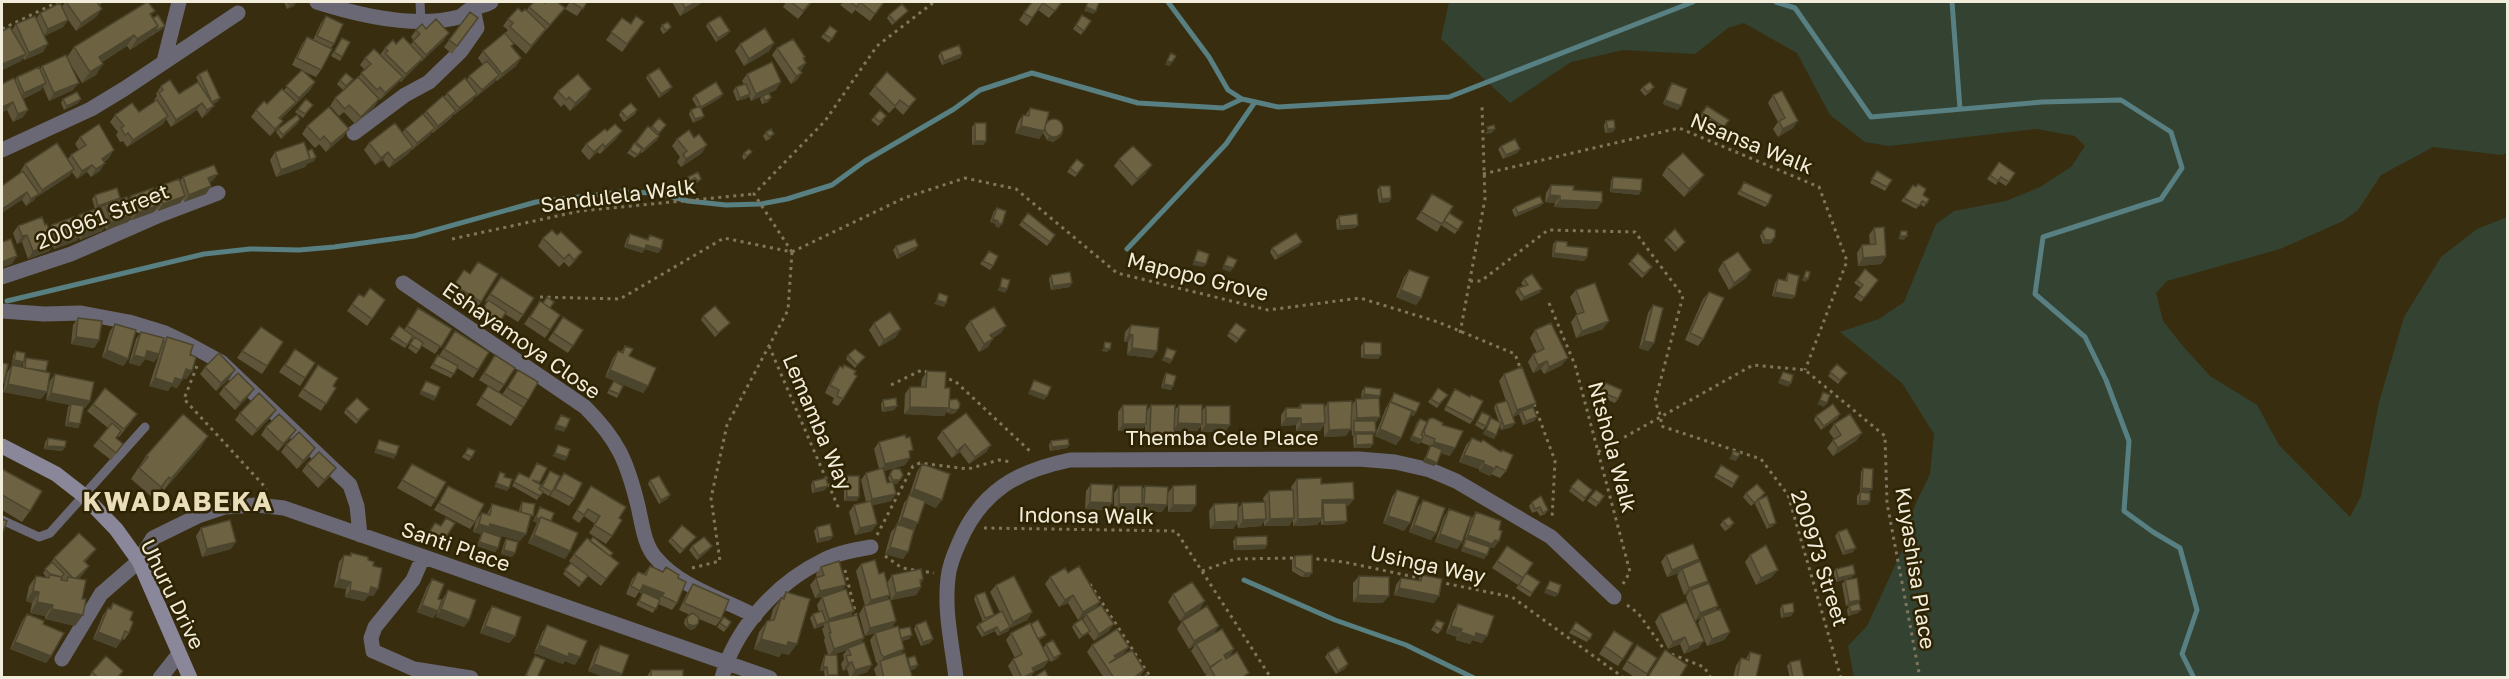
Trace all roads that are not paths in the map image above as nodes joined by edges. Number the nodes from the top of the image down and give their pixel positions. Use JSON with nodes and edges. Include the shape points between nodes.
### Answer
{"nodes":[{"id":1,"x":179,"y":2,"type":"edge"},
{"id":2,"x":317,"y":2,"type":"edge"},
{"id":3,"x":420,"y":2,"type":"edge"},
{"id":4,"x":491,"y":2,"type":"edge"},
{"id":5,"x":474,"y":5,"type":"edge"},
{"id":6,"x":238,"y":13,"type":"dead end"},
{"id":7,"x":421,"y":21,"type":"junction"},
{"id":8,"x":164,"y":61,"type":"junction"},
{"id":9,"x":354,"y":133,"type":"dead end"},
{"id":10,"x":2,"y":150,"type":"edge"},
{"id":11,"x":218,"y":193,"type":"dead end"},
{"id":12,"x":2,"y":277,"type":"edge"},
{"id":13,"x":403,"y":284,"type":"dead end"},
{"id":14,"x":2,"y":311,"type":"edge"},
{"id":15,"x":144,"y":427,"type":"dead end"},
{"id":16,"x":2,"y":446,"type":"edge"},
{"id":17,"x":83,"y":495,"type":"junction"},
{"id":18,"x":2,"y":520,"type":"edge"},
{"id":19,"x":360,"y":535,"type":"junction"},
{"id":20,"x":871,"y":547,"type":"road end"},
{"id":21,"x":423,"y":556,"type":"junction"},
{"id":22,"x":139,"y":561,"type":"junction"},
{"id":23,"x":1614,"y":597,"type":"road end"},
{"id":24,"x":755,"y":616,"type":"junction"},
{"id":25,"x":179,"y":654,"type":"junction"},
{"id":26,"x":62,"y":659,"type":"dead end"},
{"id":27,"x":724,"y":670,"type":"edge"},
{"id":28,"x":425,"y":674,"type":"edge"},
{"id":29,"x":160,"y":678,"type":"edge"},
{"id":30,"x":190,"y":678,"type":"edge"},
{"id":31,"x":471,"y":678,"type":"edge"},
{"id":32,"x":770,"y":678,"type":"edge"},
{"id":33,"x":956,"y":678,"type":"edge"}],
"edges":[{"from":1,"to":8,"type":"street"},
{"from":2,"to":7,"type":"street","via":[[370,16]]},
{"from":3,"to":7,"type":"lane"},
{"from":4,"to":5,"type":"street","via":[[486,6]]},
{"from":5,"to":7,"type":"street","via":[[460,17]]},
{"from":5,"to":9,"type":"street","via":[[477,28],[461,51],[429,82]]},
{"from":6,"to":8,"type":"street"},
{"from":8,"to":10,"type":"street","via":[[91,109]]},
{"from":11,"to":12,"type":"street","name":"200961 Street","via":[[71,254]]},
{"from":13,"to":24,"type":"street","name":"Eshayamoya Close","via":[[585,406],[607,428],[627,465],[654,556],[671,573]]},
{"from":14,"to":19,"type":"street","via":[[81,313],[129,322],[165,333],[221,362],[343,476],[357,506]]},
{"from":15,"to":17,"type":"lane"},
{"from":16,"to":17,"type":"street","name":"Uhuru Drive","via":[[56,474]]},
{"from":17,"to":18,"type":"lane","via":[[50,533],[39,537]]},
{"from":17,"to":22,"type":"street","name":"Uhuru Drive","via":[[116,529]]},
{"from":19,"to":21,"type":"street","name":"Santi Place"},
{"from":19,"to":22,"type":"street","name":"Santi Place","via":[[284,508],[225,507],[153,538]]},
{"from":20,"to":24,"type":"street","via":[[841,553],[805,571]]},
{"from":21,"to":27,"type":"street","name":"Santi Place"},
{"from":21,"to":28,"type":"street","via":[[413,580],[375,627],[371,638],[373,651]]},
{"from":22,"to":25,"type":"street","name":"Uhuru Drive"},
{"from":22,"to":26,"type":"street","name":"Santi Place","via":[[101,594]]},
{"from":23,"to":33,"type":"street","name":"Themba Cele Place","via":[[1551,537],[1430,470],[1395,462],[1347,459],[1070,460],[1025,472],[985,500],[965,528],[948,576],[947,608]]},
{"from":24,"to":27,"type":"street","via":[[736,642]]},
{"from":25,"to":29,"type":"street"},
{"from":25,"to":30,"type":"street","name":"Uhuru Drive"},
{"from":27,"to":32,"type":"street","name":"Santi Place"},
{"from":28,"to":31,"type":"street"}]}
